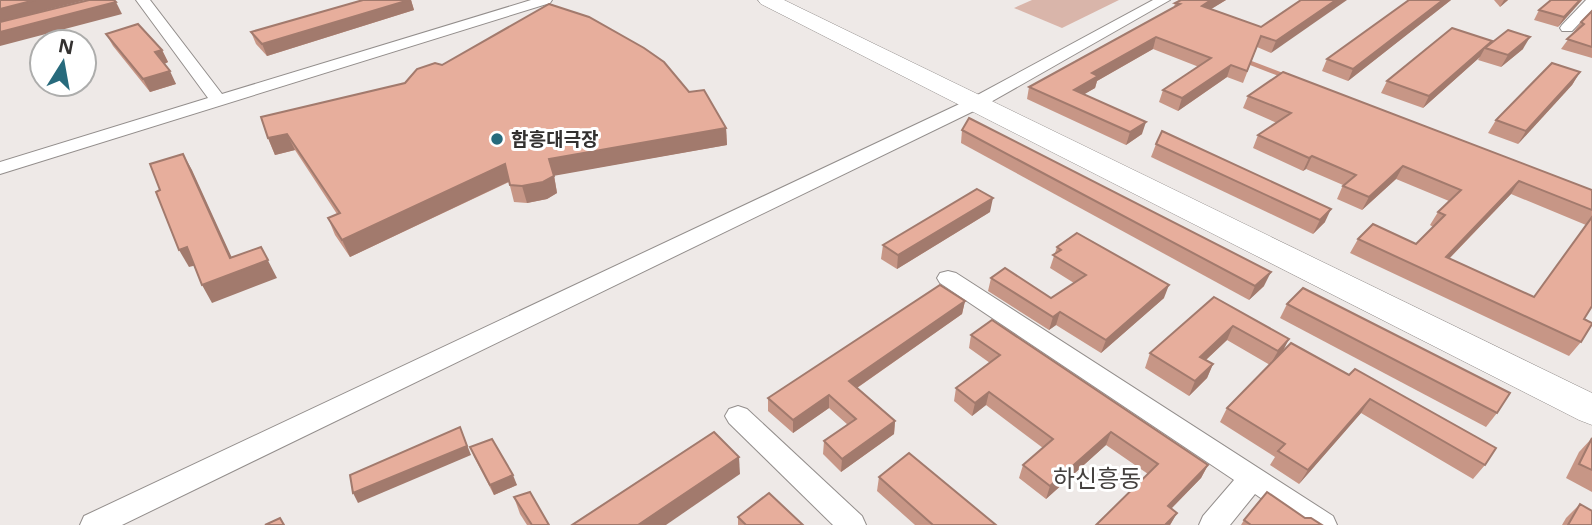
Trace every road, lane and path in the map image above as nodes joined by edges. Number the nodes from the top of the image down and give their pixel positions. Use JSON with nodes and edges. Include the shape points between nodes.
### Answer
{"nodes":[{"id":1,"x":143,"y":0,"type":"edge"},
{"id":2,"x":545,"y":0,"type":"edge"},
{"id":3,"x":768,"y":0,"type":"edge"},
{"id":4,"x":1163,"y":0,"type":"edge"},
{"id":5,"x":1592,"y":2,"type":"edge"},
{"id":6,"x":1567,"y":28,"type":"edge"},
{"id":7,"x":218,"y":100,"type":"junction"},
{"id":8,"x":976,"y":103,"type":"junction"},
{"id":9,"x":0,"y":168,"type":"edge"},
{"id":10,"x":948,"y":278,"type":"dead end"},
{"id":11,"x":1592,"y":410,"type":"edge"},
{"id":12,"x":738,"y":416,"type":"dead end"},
{"id":13,"x":1252,"y":478,"type":"junction"},
{"id":14,"x":94,"y":525,"type":"edge"},
{"id":15,"x":852,"y":525,"type":"edge"},
{"id":16,"x":1213,"y":525,"type":"edge"},
{"id":17,"x":1323,"y":525,"type":"edge"}],
"edges":[{"from":1,"to":7,"type":"street"},
{"from":2,"to":7,"type":"street"},
{"from":3,"to":8,"type":"street"},
{"from":4,"to":8,"type":"street"},
{"from":5,"to":6,"type":"street"},
{"from":7,"to":9,"type":"street"},
{"from":8,"to":11,"type":"street"},
{"from":8,"to":14,"type":"street"},
{"from":10,"to":13,"type":"street"},
{"from":12,"to":15,"type":"street"},
{"from":13,"to":16,"type":"street"},
{"from":13,"to":17,"type":"street"}]}
